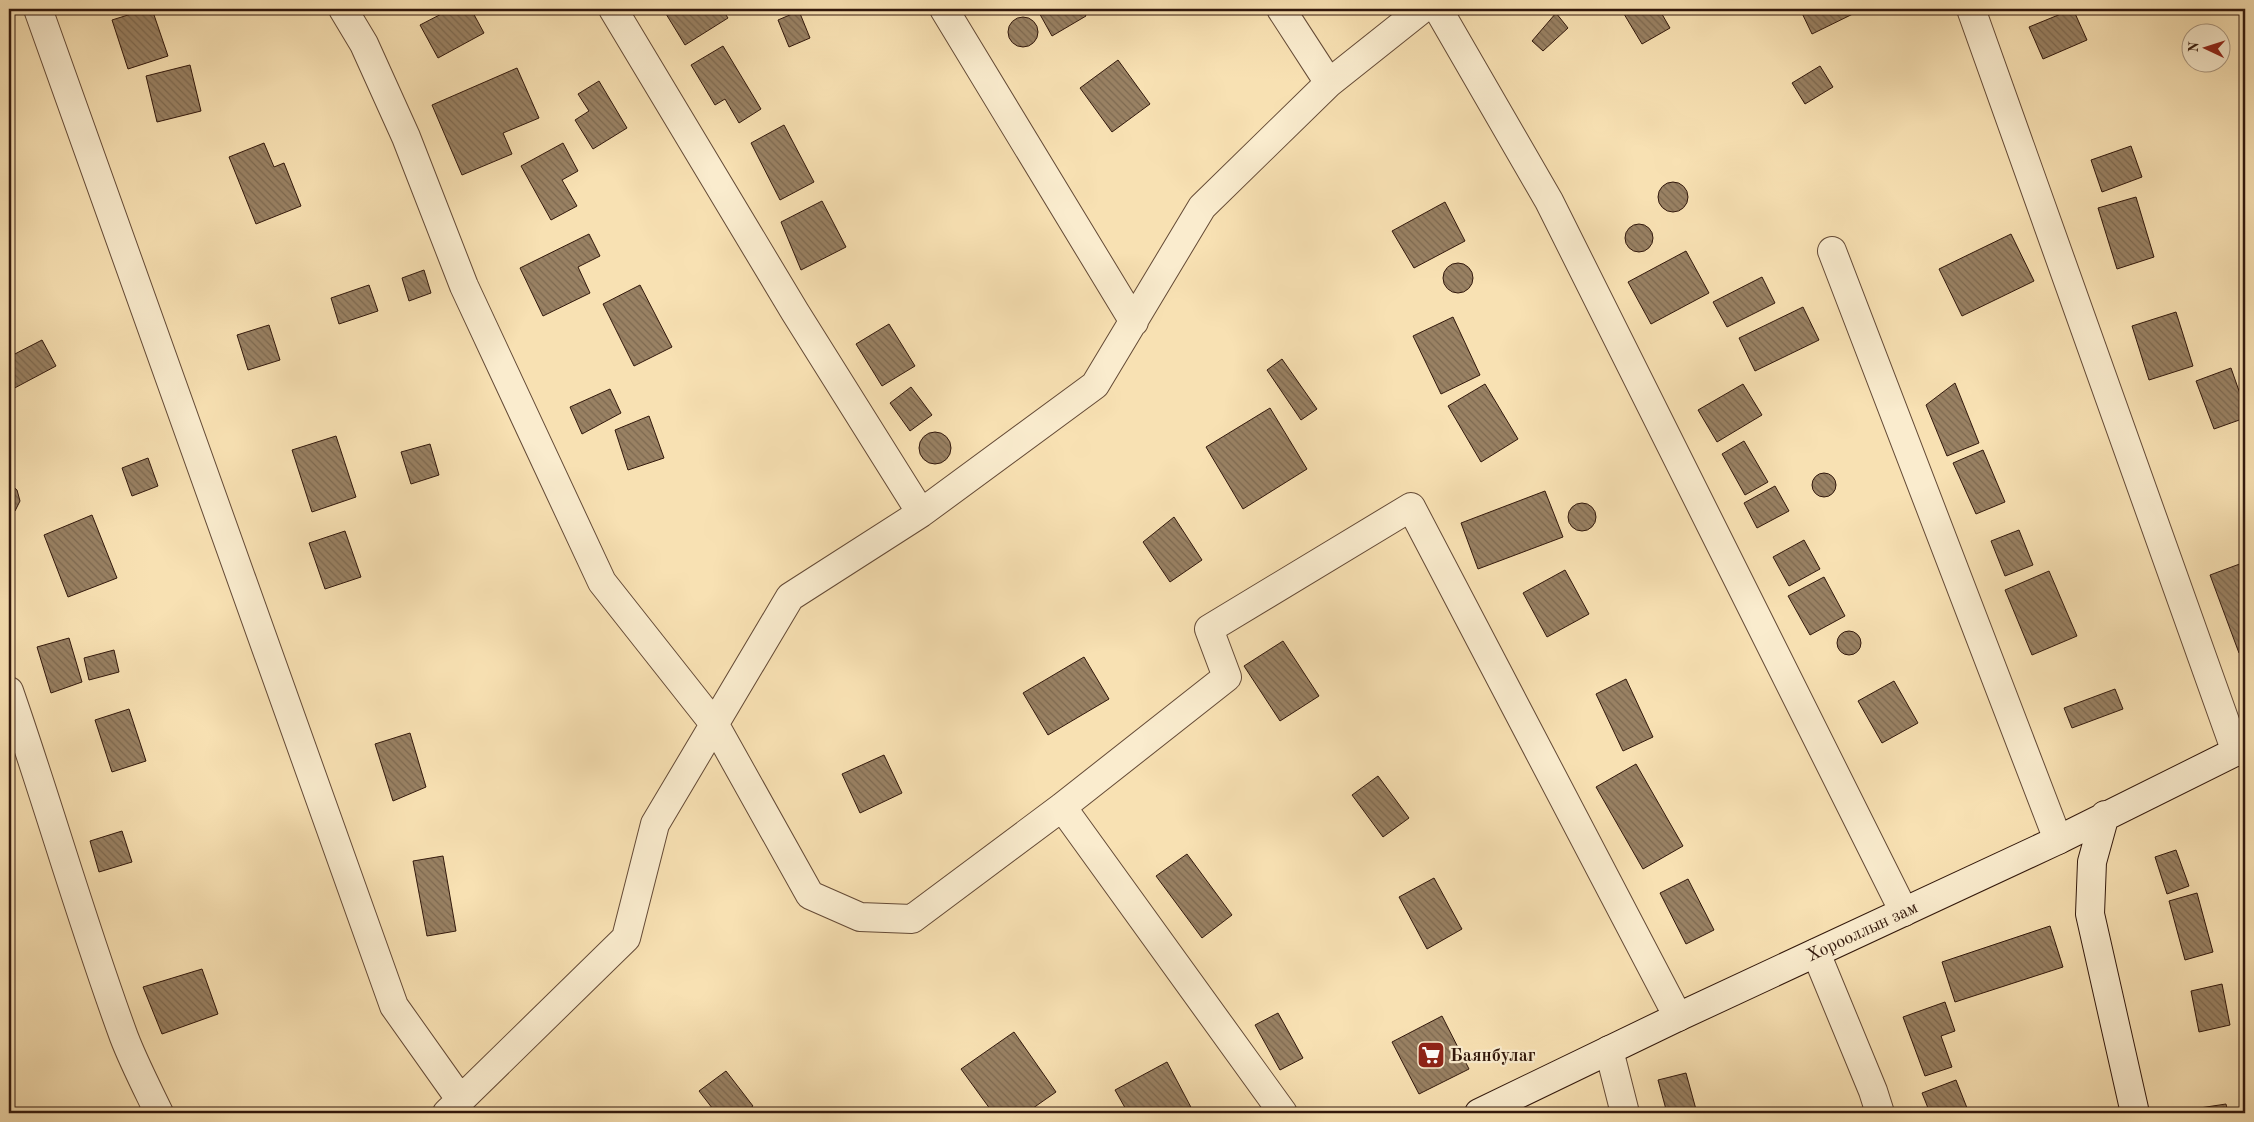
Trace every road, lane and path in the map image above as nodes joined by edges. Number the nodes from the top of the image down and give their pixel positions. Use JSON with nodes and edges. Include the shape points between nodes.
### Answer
{"nodes":[{"id":1,"x":38,"y":9,"type":"edge"},
{"id":2,"x":343,"y":9,"type":"edge"},
{"id":3,"x":613,"y":9,"type":"edge"},
{"id":4,"x":944,"y":9,"type":"edge"},
{"id":5,"x":1282,"y":9,"type":"edge"},
{"id":6,"x":1422,"y":9,"type":"edge"},
{"id":7,"x":1438,"y":9,"type":"edge"},
{"id":8,"x":1971,"y":9,"type":"edge"},
{"id":9,"x":1329,"y":83,"type":"junction"},
{"id":10,"x":1832,"y":251,"type":"dead end"},
{"id":11,"x":1134,"y":322,"type":"junction"},
{"id":12,"x":921,"y":513,"type":"junction"},
{"id":13,"x":9,"y":691,"type":"edge"},
{"id":14,"x":715,"y":726,"type":"junction"},
{"id":15,"x":2241,"y":749,"type":"edge"},
{"id":16,"x":1062,"y":806,"type":"junction"},
{"id":17,"x":2105,"y":815,"type":"junction"},
{"id":18,"x":2058,"y":840,"type":"junction"},
{"id":19,"x":1904,"y":912,"type":"junction"},
{"id":20,"x":1816,"y":953,"type":"junction"},
{"id":21,"x":1678,"y":1017,"type":"junction"},
{"id":22,"x":1609,"y":1050,"type":"junction"},
{"id":23,"x":453,"y":1106,"type":"edge"},
{"id":24,"x":158,"y":1113,"type":"edge"},
{"id":25,"x":1283,"y":1113,"type":"edge"},
{"id":26,"x":1479,"y":1113,"type":"edge"},
{"id":27,"x":1625,"y":1113,"type":"edge"},
{"id":28,"x":1880,"y":1113,"type":"edge"},
{"id":29,"x":2135,"y":1113,"type":"edge"}],
"edges":[{"from":1,"to":23,"type":"street","via":[[394,1006]]},
{"from":2,"to":14,"type":"street","via":[[368,52],[406,137],[464,286],[602,582]]},
{"from":3,"to":12,"type":"street","via":[[795,312]]},
{"from":4,"to":11,"type":"street"},
{"from":5,"to":9,"type":"street"},
{"from":6,"to":9,"type":"street"},
{"from":7,"to":19,"type":"street","via":[[1549,201]]},
{"from":8,"to":15,"type":"street"},
{"from":9,"to":11,"type":"street","via":[[1202,207]]},
{"from":10,"to":18,"type":"street"},
{"from":11,"to":12,"type":"street","via":[[1095,385]]},
{"from":12,"to":14,"type":"street","via":[[790,597]]},
{"from":13,"to":24,"type":"street","via":[[76,902],[125,1039]]},
{"from":14,"to":16,"type":"street","via":[[810,894],[860,917],[912,919]]},
{"from":14,"to":23,"type":"street","via":[[655,824],[626,938]]},
{"from":15,"to":17,"type":"street","name":"Хорооллын зам"},
{"from":16,"to":21,"type":"street","via":[[1227,677],[1209,629],[1411,507]]},
{"from":16,"to":25,"type":"street"},
{"from":17,"to":18,"type":"street","name":"Хорооллын зам"},
{"from":17,"to":29,"type":"street","via":[[2092,862],[2090,914]]},
{"from":18,"to":19,"type":"street","name":"Хорооллын зам"},
{"from":19,"to":20,"type":"street","name":"Хорооллын зам"},
{"from":20,"to":21,"type":"street","name":"Хорооллын зам"},
{"from":20,"to":28,"type":"street"},
{"from":21,"to":22,"type":"street","name":"Хорооллын зам"},
{"from":22,"to":26,"type":"street","name":"Хорооллын зам"},
{"from":22,"to":27,"type":"street"}]}
